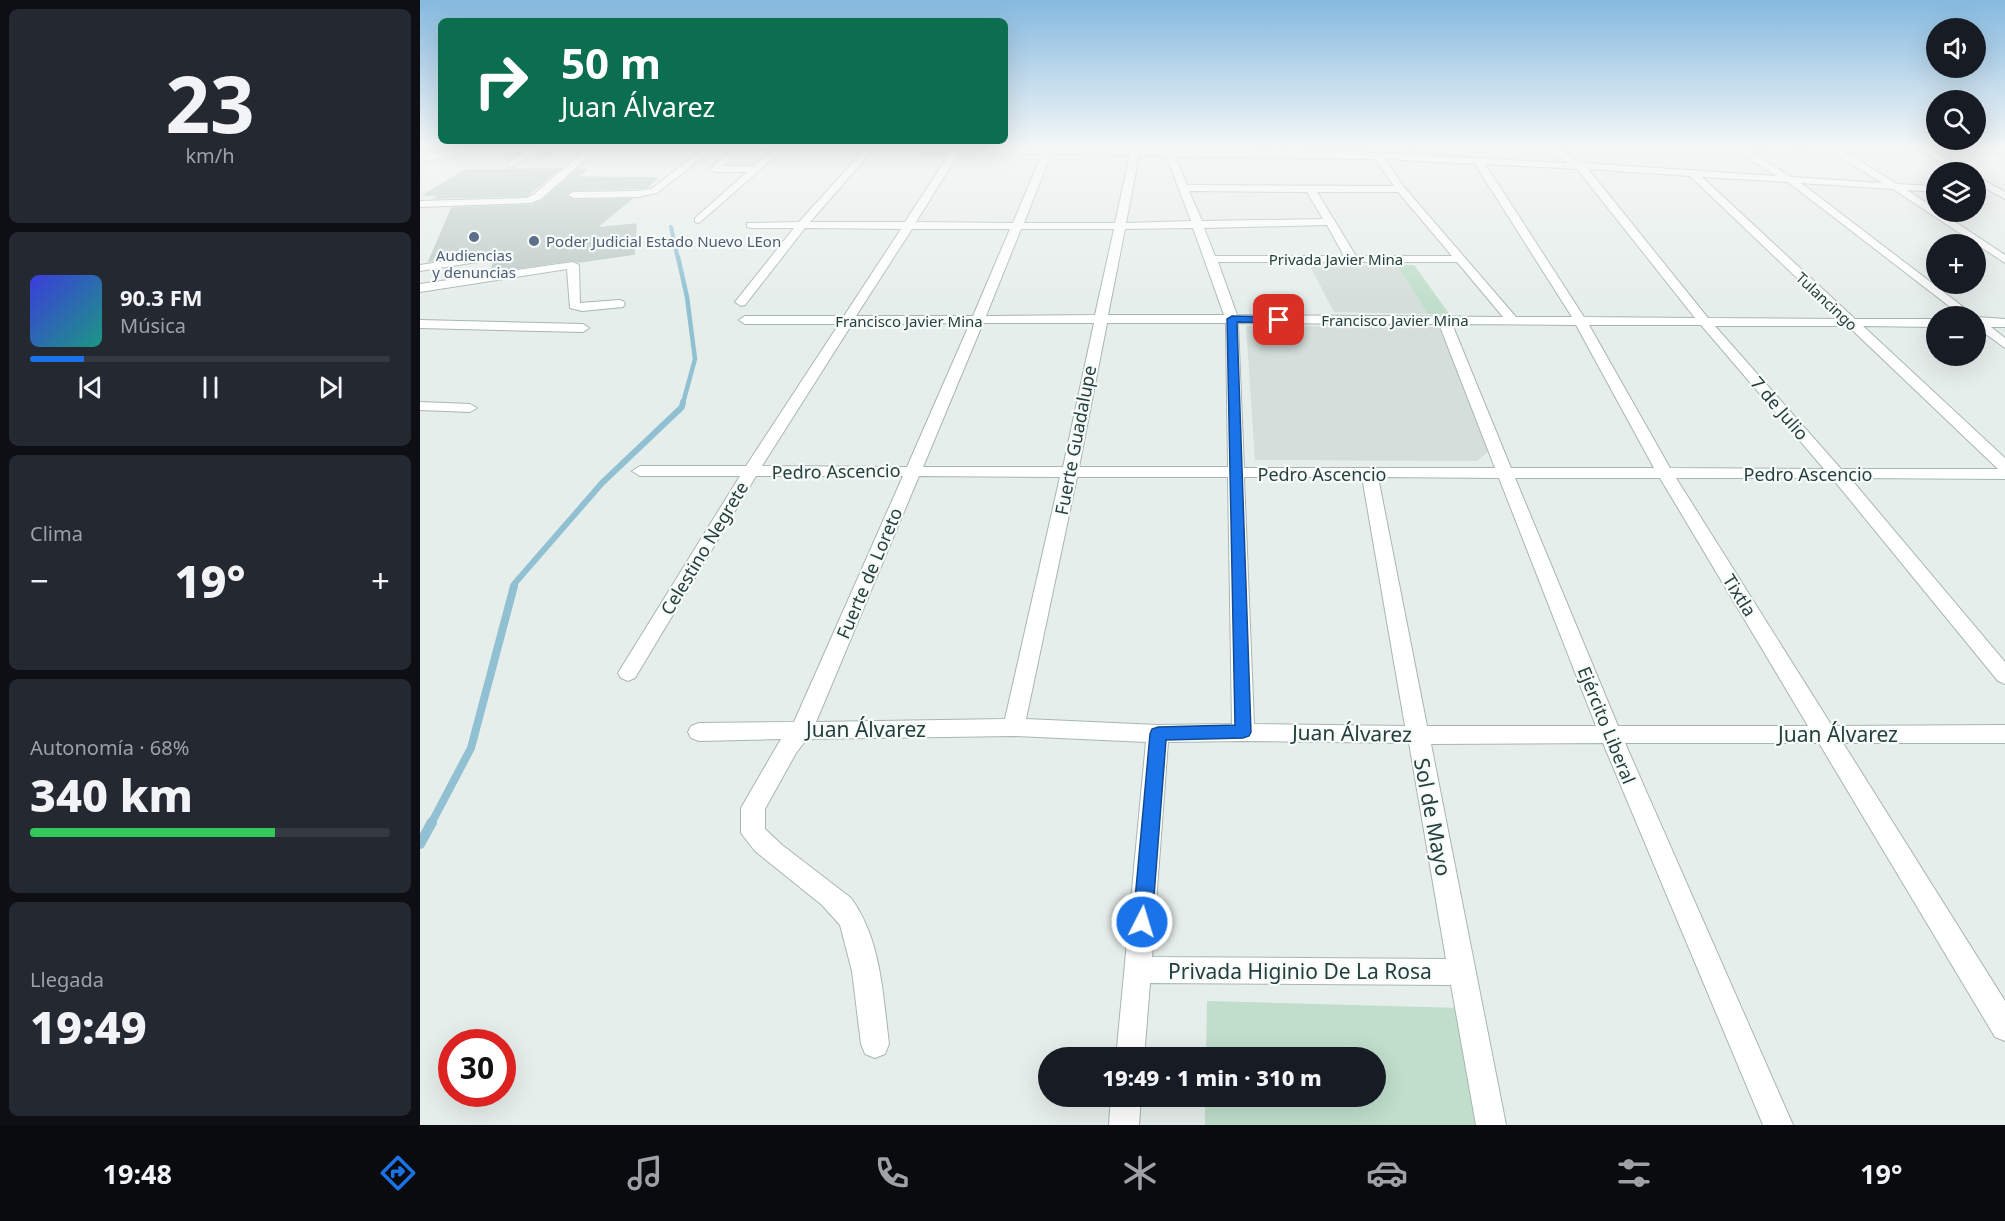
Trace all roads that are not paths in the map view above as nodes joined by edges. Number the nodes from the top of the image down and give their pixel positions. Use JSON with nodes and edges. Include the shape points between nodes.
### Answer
{"nodes":[{"id":1,"x":536,"y":198,"type":"edge"},
{"id":2,"x":724,"y":198,"type":"edge"},
{"id":3,"x":826,"y":198,"type":"edge"},
{"id":4,"x":925,"y":198,"type":"edge"},
{"id":5,"x":1029,"y":198,"type":"edge"},
{"id":6,"x":1125,"y":198,"type":"edge"},
{"id":7,"x":1187,"y":198,"type":"edge"},
{"id":8,"x":1315,"y":198,"type":"edge"},
{"id":9,"x":1408,"y":198,"type":"edge"},
{"id":10,"x":1502,"y":198,"type":"edge"},
{"id":11,"x":1605,"y":198,"type":"edge"},
{"id":12,"x":1718,"y":198,"type":"edge"},
{"id":13,"x":1814,"y":198,"type":"edge"},
{"id":14,"x":1912,"y":198,"type":"edge"},
{"id":15,"x":420,"y":204,"type":"edge"},
{"id":16,"x":699,"y":220,"type":"dead end"},
{"id":17,"x":1329,"y":222,"type":"junction"},
{"id":18,"x":1197,"y":224,"type":"junction"},
{"id":19,"x":751,"y":225,"type":"dead end"},
{"id":20,"x":802,"y":225,"type":"junction"},
{"id":21,"x":907,"y":225,"type":"junction"},
{"id":22,"x":1017,"y":225,"type":"junction"},
{"id":23,"x":1119,"y":226,"type":"junction"},
{"id":24,"x":486,"y":258,"type":"dead end"},
{"id":25,"x":1211,"y":259,"type":"junction"},
{"id":26,"x":1352,"y":259,"type":"junction"},
{"id":27,"x":1461,"y":259,"type":"junction"},
{"id":28,"x":2005,"y":260,"type":"edge"},
{"id":29,"x":420,"y":268,"type":"edge"},
{"id":30,"x":483,"y":273,"type":"dead end"},
{"id":31,"x":420,"y":283,"type":"edge"},
{"id":32,"x":420,"y":288,"type":"edge"},
{"id":33,"x":741,"y":302,"type":"dead end"},
{"id":34,"x":619,"y":304,"type":"dead end"},
{"id":35,"x":1955,"y":306,"type":"edge"},
{"id":36,"x":1232,"y":319,"type":"junction"},
{"id":37,"x":745,"y":320,"type":"dead end"},
{"id":38,"x":978,"y":320,"type":"junction"},
{"id":39,"x":1099,"y":320,"type":"junction"},
{"id":40,"x":1444,"y":321,"type":"junction"},
{"id":41,"x":1513,"y":321,"type":"junction"},
{"id":42,"x":1705,"y":321,"type":"junction"},
{"id":43,"x":847,"y":322,"type":"junction"},
{"id":44,"x":1581,"y":322,"type":"junction"},
{"id":45,"x":1986,"y":322,"type":"edge"},
{"id":46,"x":1851,"y":323,"type":"junction"},
{"id":47,"x":1926,"y":323,"type":"edge"},
{"id":48,"x":2005,"y":323,"type":"edge"},
{"id":49,"x":420,"y":324,"type":"edge"},
{"id":50,"x":583,"y":328,"type":"dead end"},
{"id":51,"x":1986,"y":329,"type":"edge"},
{"id":52,"x":2005,"y":344,"type":"edge"},
{"id":53,"x":420,"y":406,"type":"edge"},
{"id":54,"x":470,"y":408,"type":"dead end"},
{"id":55,"x":2005,"y":467,"type":"edge"},
{"id":56,"x":1070,"y":470,"type":"junction"},
{"id":57,"x":640,"y":471,"type":"dead end"},
{"id":58,"x":912,"y":471,"type":"junction"},
{"id":59,"x":750,"y":472,"type":"junction"},
{"id":60,"x":1665,"y":473,"type":"junction"},
{"id":61,"x":1236,"y":474,"type":"junction"},
{"id":62,"x":1369,"y":474,"type":"junction"},
{"id":63,"x":1506,"y":474,"type":"junction"},
{"id":64,"x":2005,"y":474,"type":"edge"},
{"id":65,"x":1838,"y":475,"type":"junction"},
{"id":66,"x":628,"y":673,"type":"dead end"},
{"id":67,"x":2005,"y":676,"type":"edge"},
{"id":68,"x":1014,"y":727,"type":"junction"},
{"id":69,"x":802,"y":729,"type":"junction"},
{"id":70,"x":699,"y":732,"type":"dead end"},
{"id":71,"x":1243,"y":732,"type":"junction"},
{"id":72,"x":1158,"y":734,"type":"junction"},
{"id":73,"x":1610,"y":734,"type":"junction"},
{"id":74,"x":1825,"y":734,"type":"junction"},
{"id":75,"x":2005,"y":734,"type":"edge"},
{"id":76,"x":1417,"y":735,"type":"junction"},
{"id":77,"x":1138,"y":970,"type":"junction"},
{"id":78,"x":1462,"y":972,"type":"junction"},
{"id":79,"x":2005,"y":1027,"type":"edge"},
{"id":80,"x":875,"y":1044,"type":"dead end"},
{"id":81,"x":1131,"y":1047,"type":"edge"},
{"id":82,"x":1125,"y":1107,"type":"edge"},
{"id":83,"x":1124,"y":1125,"type":"edge"},
{"id":84,"x":1491,"y":1125,"type":"edge"},
{"id":85,"x":1778,"y":1125,"type":"edge"}],
"edges":[{"from":1,"to":15,"type":"street","via":[[527,201]]},
{"from":2,"to":16,"type":"street"},
{"from":3,"to":20,"type":"street"},
{"from":4,"to":21,"type":"street","name":"Celestino Negrete"},
{"from":5,"to":22,"type":"street","name":"Fuerte de Loreto"},
{"from":6,"to":23,"type":"street","name":"Fuerte Guadalupe"},
{"from":7,"to":18,"type":"street"},
{"from":8,"to":17,"type":"street"},
{"from":9,"to":27,"type":"street"},
{"from":10,"to":44,"type":"street","name":"Tixtla"},
{"from":11,"to":42,"type":"street","name":"7 de Julio"},
{"from":12,"to":46,"type":"street","name":"Tulancingo"},
{"from":13,"to":35,"type":"street"},
{"from":14,"to":28,"type":"street"},
{"from":17,"to":18,"type":"street"},
{"from":17,"to":26,"type":"street"},
{"from":18,"to":23,"type":"street"},
{"from":18,"to":25,"type":"street"},
{"from":19,"to":20,"type":"street"},
{"from":20,"to":21,"type":"street"},
{"from":20,"to":33,"type":"street"},
{"from":21,"to":22,"type":"street"},
{"from":21,"to":43,"type":"street","name":"Celestino Negrete"},
{"from":22,"to":23,"type":"street"},
{"from":22,"to":38,"type":"street","name":"Fuerte de Loreto"},
{"from":23,"to":39,"type":"street","name":"Fuerte Guadalupe"},
{"from":24,"to":29,"type":"street"},
{"from":25,"to":26,"type":"street","name":"Privada Javier Mina"},
{"from":25,"to":36,"type":"street"},
{"from":26,"to":27,"type":"street","name":"Privada Javier Mina"},
{"from":27,"to":41,"type":"street"},
{"from":30,"to":31,"type":"street"},
{"from":32,"to":34,"type":"street","via":[[573,265],[574,305]]},
{"from":36,"to":39,"type":"street","name":"Francisco Javier Mina"},
{"from":36,"to":40,"type":"street","name":"Francisco Javier Mina"},
{"from":36,"to":61,"type":"street"},
{"from":37,"to":43,"type":"street","name":"Francisco Javier Mina"},
{"from":38,"to":39,"type":"street","name":"Francisco Javier Mina"},
{"from":38,"to":43,"type":"street","name":"Francisco Javier Mina"},
{"from":38,"to":58,"type":"street","name":"Fuerte de Loreto"},
{"from":39,"to":56,"type":"street","name":"Fuerte Guadalupe"},
{"from":40,"to":41,"type":"street","name":"Francisco Javier Mina"},
{"from":40,"to":63,"type":"street","name":"Ejército Liberal"},
{"from":41,"to":44,"type":"street","name":"Francisco Javier Mina"},
{"from":42,"to":44,"type":"street","name":"Francisco Javier Mina"},
{"from":42,"to":46,"type":"street","name":"Francisco Javier Mina"},
{"from":42,"to":65,"type":"street","name":"7 de Julio"},
{"from":43,"to":59,"type":"street","name":"Celestino Negrete"},
{"from":44,"to":60,"type":"street","name":"Tixtla"},
{"from":45,"to":48,"type":"street"},
{"from":46,"to":47,"type":"street","name":"Francisco Javier Mina"},
{"from":46,"to":55,"type":"street","name":"Tulancingo"},
{"from":49,"to":50,"type":"street"},
{"from":51,"to":52,"type":"street"},
{"from":53,"to":54,"type":"street"},
{"from":56,"to":58,"type":"street","name":"Pedro Ascencio"},
{"from":56,"to":61,"type":"street","name":"Pedro Ascencio"},
{"from":56,"to":68,"type":"street","name":"Fuerte Guadalupe"},
{"from":57,"to":59,"type":"street","name":"Pedro Ascencio"},
{"from":58,"to":59,"type":"street","name":"Pedro Ascencio"},
{"from":58,"to":69,"type":"street","name":"Fuerte de Loreto"},
{"from":59,"to":66,"type":"street","name":"Celestino Negrete"},
{"from":60,"to":63,"type":"street","name":"Pedro Ascencio"},
{"from":60,"to":65,"type":"street","name":"Pedro Ascencio"},
{"from":60,"to":74,"type":"street","name":"Tixtla"},
{"from":61,"to":62,"type":"street","name":"Pedro Ascencio"},
{"from":61,"to":71,"type":"street"},
{"from":62,"to":63,"type":"street","name":"Pedro Ascencio"},
{"from":62,"to":76,"type":"street","name":"Sol de Mayo"},
{"from":63,"to":73,"type":"street","name":"Ejército Liberal"},
{"from":64,"to":65,"type":"street","name":"Pedro Ascencio"},
{"from":65,"to":67,"type":"street","name":"7 de Julio"},
{"from":68,"to":69,"type":"street","name":"Juan Álvarez"},
{"from":68,"to":72,"type":"street","name":"Juan Álvarez"},
{"from":69,"to":70,"type":"street","name":"Juan Álvarez"},
{"from":69,"to":80,"type":"street","name":"Fuerte de Loreto","via":[[753,808],[753,833],[844,908],[861,943]]},
{"from":71,"to":72,"type":"street","name":"Juan Álvarez"},
{"from":71,"to":76,"type":"street","name":"Juan Álvarez"},
{"from":72,"to":77,"type":"street"},
{"from":73,"to":74,"type":"street","name":"Juan Álvarez"},
{"from":73,"to":76,"type":"street","name":"Juan Álvarez"},
{"from":73,"to":85,"type":"street","name":"Ejército Liberal"},
{"from":74,"to":75,"type":"street","name":"Juan Álvarez"},
{"from":74,"to":79,"type":"street","name":"Tixtla"},
{"from":76,"to":78,"type":"street","name":"Sol de Mayo"},
{"from":77,"to":78,"type":"street","name":"Privada Higinio De La Rosa"},
{"from":77,"to":81,"type":"street"},
{"from":78,"to":84,"type":"street","name":"Sol de Mayo"},
{"from":82,"to":83,"type":"street"}]}
